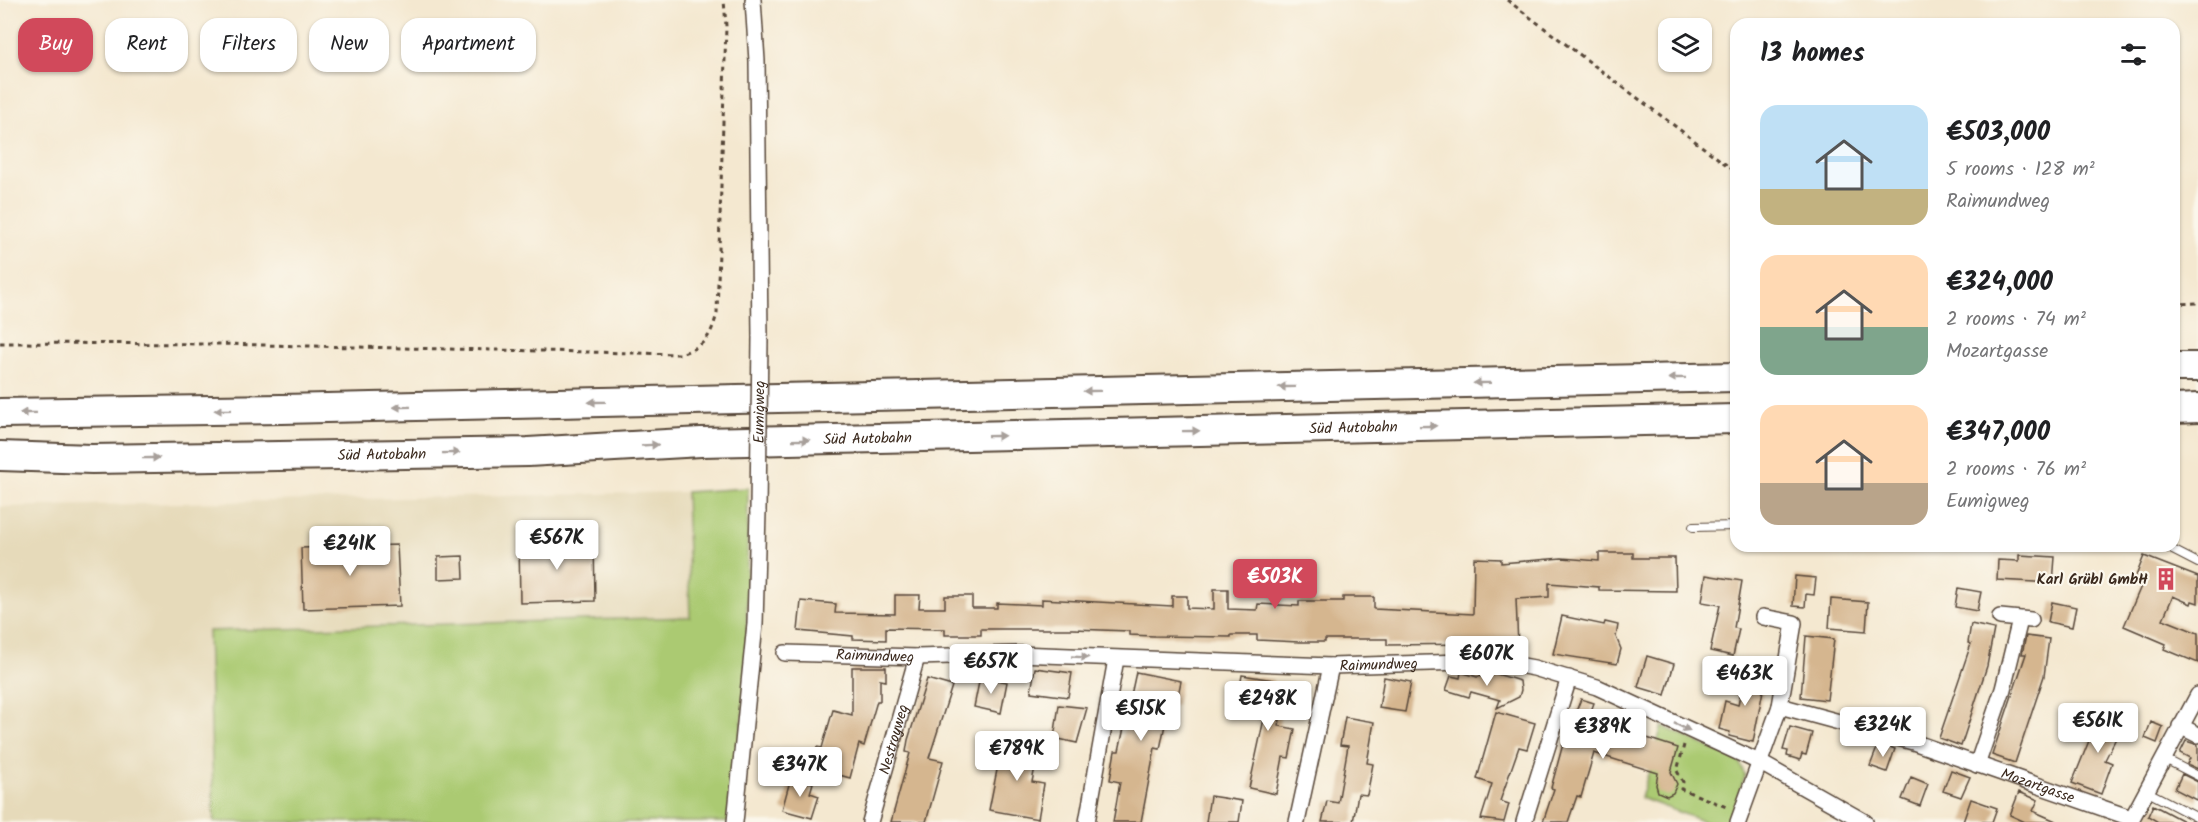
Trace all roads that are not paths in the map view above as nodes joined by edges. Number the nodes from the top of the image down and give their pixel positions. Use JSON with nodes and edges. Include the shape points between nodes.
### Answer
{"nodes":[{"id":1,"x":753,"y":0,"type":"edge"},
{"id":2,"x":2198,"y":367,"type":"edge"},
{"id":3,"x":2180,"y":368,"type":"edge"},
{"id":4,"x":1730,"y":377,"type":"edge"},
{"id":5,"x":2198,"y":408,"type":"edge"},
{"id":6,"x":2180,"y":409,"type":"edge"},
{"id":7,"x":0,"y":413,"type":"edge"},
{"id":8,"x":1730,"y":419,"type":"edge"},
{"id":9,"x":0,"y":456,"type":"edge"},
{"id":10,"x":92,"y":459,"type":"junction"},
{"id":11,"x":0,"y":474,"type":"edge"},
{"id":12,"x":1730,"y":526,"type":"edge"},
{"id":13,"x":1693,"y":527,"type":"dead end"},
{"id":14,"x":2176,"y":552,"type":"edge"},
{"id":15,"x":2198,"y":563,"type":"edge"},
{"id":16,"x":2000,"y":617,"type":"dead end"},
{"id":17,"x":1762,"y":618,"type":"dead end"},
{"id":18,"x":785,"y":653,"type":"dead end"},
{"id":19,"x":917,"y":657,"type":"junction"},
{"id":20,"x":1116,"y":659,"type":"junction"},
{"id":21,"x":1331,"y":666,"type":"junction"},
{"id":22,"x":1569,"y":678,"type":"junction"},
{"id":23,"x":2198,"y":695,"type":"edge"},
{"id":24,"x":1780,"y":706,"type":"junction"},
{"id":25,"x":2180,"y":726,"type":"junction"},
{"id":26,"x":2198,"y":735,"type":"edge"},
{"id":27,"x":2163,"y":758,"type":"junction"},
{"id":28,"x":1759,"y":762,"type":"junction"},
{"id":29,"x":1977,"y":765,"type":"junction"},
{"id":30,"x":2198,"y":776,"type":"edge"},
{"id":31,"x":2145,"y":791,"type":"junction"},
{"id":32,"x":1740,"y":818,"type":"edge"},
{"id":33,"x":2198,"y":818,"type":"edge"},
{"id":34,"x":2130,"y":820,"type":"edge"},
{"id":35,"x":735,"y":822,"type":"edge"},
{"id":36,"x":870,"y":822,"type":"edge"},
{"id":37,"x":1087,"y":822,"type":"edge"},
{"id":38,"x":1296,"y":822,"type":"edge"},
{"id":39,"x":1524,"y":822,"type":"edge"},
{"id":40,"x":1865,"y":822,"type":"edge"}],
"edges":[{"from":1,"to":35,"type":"street","name":"Eumigweg","bridge":true,"via":[[760,337],[758,511],[755,624]]},
{"from":2,"to":3,"type":"highway"},
{"from":4,"to":7,"type":"highway","one_way":true},
{"from":5,"to":6,"type":"highway"},
{"from":10,"to":8,"type":"highway","name":"Süd Autobahn","one_way":true,"via":[[528,452],[701,442]]},
{"from":9,"to":10,"type":"highway","name":"Süd Autobahn"},
{"from":10,"to":11,"type":"highway"},
{"from":12,"to":13,"type":"lane"},
{"from":14,"to":15,"type":"lane"},
{"from":16,"to":29,"type":"street","via":[[2025,620]]},
{"from":17,"to":24,"type":"street","via":[[1794,624]]},
{"from":18,"to":19,"type":"street","name":"Raimundweg"},
{"from":19,"to":20,"type":"street","name":"Raimundweg","one_way":true,"via":[[1018,654]]},
{"from":19,"to":36,"type":"street","name":"Nestroyweg"},
{"from":20,"to":21,"type":"street","name":"Raimundweg","via":[[1210,659]]},
{"from":20,"to":37,"type":"street"},
{"from":21,"to":22,"type":"street","name":"Raimundweg","via":[[1496,662]]},
{"from":21,"to":38,"type":"street"},
{"from":22,"to":28,"type":"street","name":"Raimundweg","one_way":true,"via":[[1597,687]]},
{"from":22,"to":39,"type":"street"},
{"from":23,"to":25,"type":"street"},
{"from":24,"to":28,"type":"street"},
{"from":24,"to":29,"type":"street","name":"Mozartgasse","via":[[1913,742]]},
{"from":25,"to":26,"type":"street"},
{"from":25,"to":27,"type":"street"},
{"from":27,"to":30,"type":"lane"},
{"from":27,"to":31,"type":"street"},
{"from":28,"to":32,"type":"street"},
{"from":28,"to":40,"type":"street","name":"Raimundweg"},
{"from":29,"to":34,"type":"street","name":"Mozartgasse"},
{"from":31,"to":33,"type":"lane"},
{"from":31,"to":34,"type":"street"}]}
